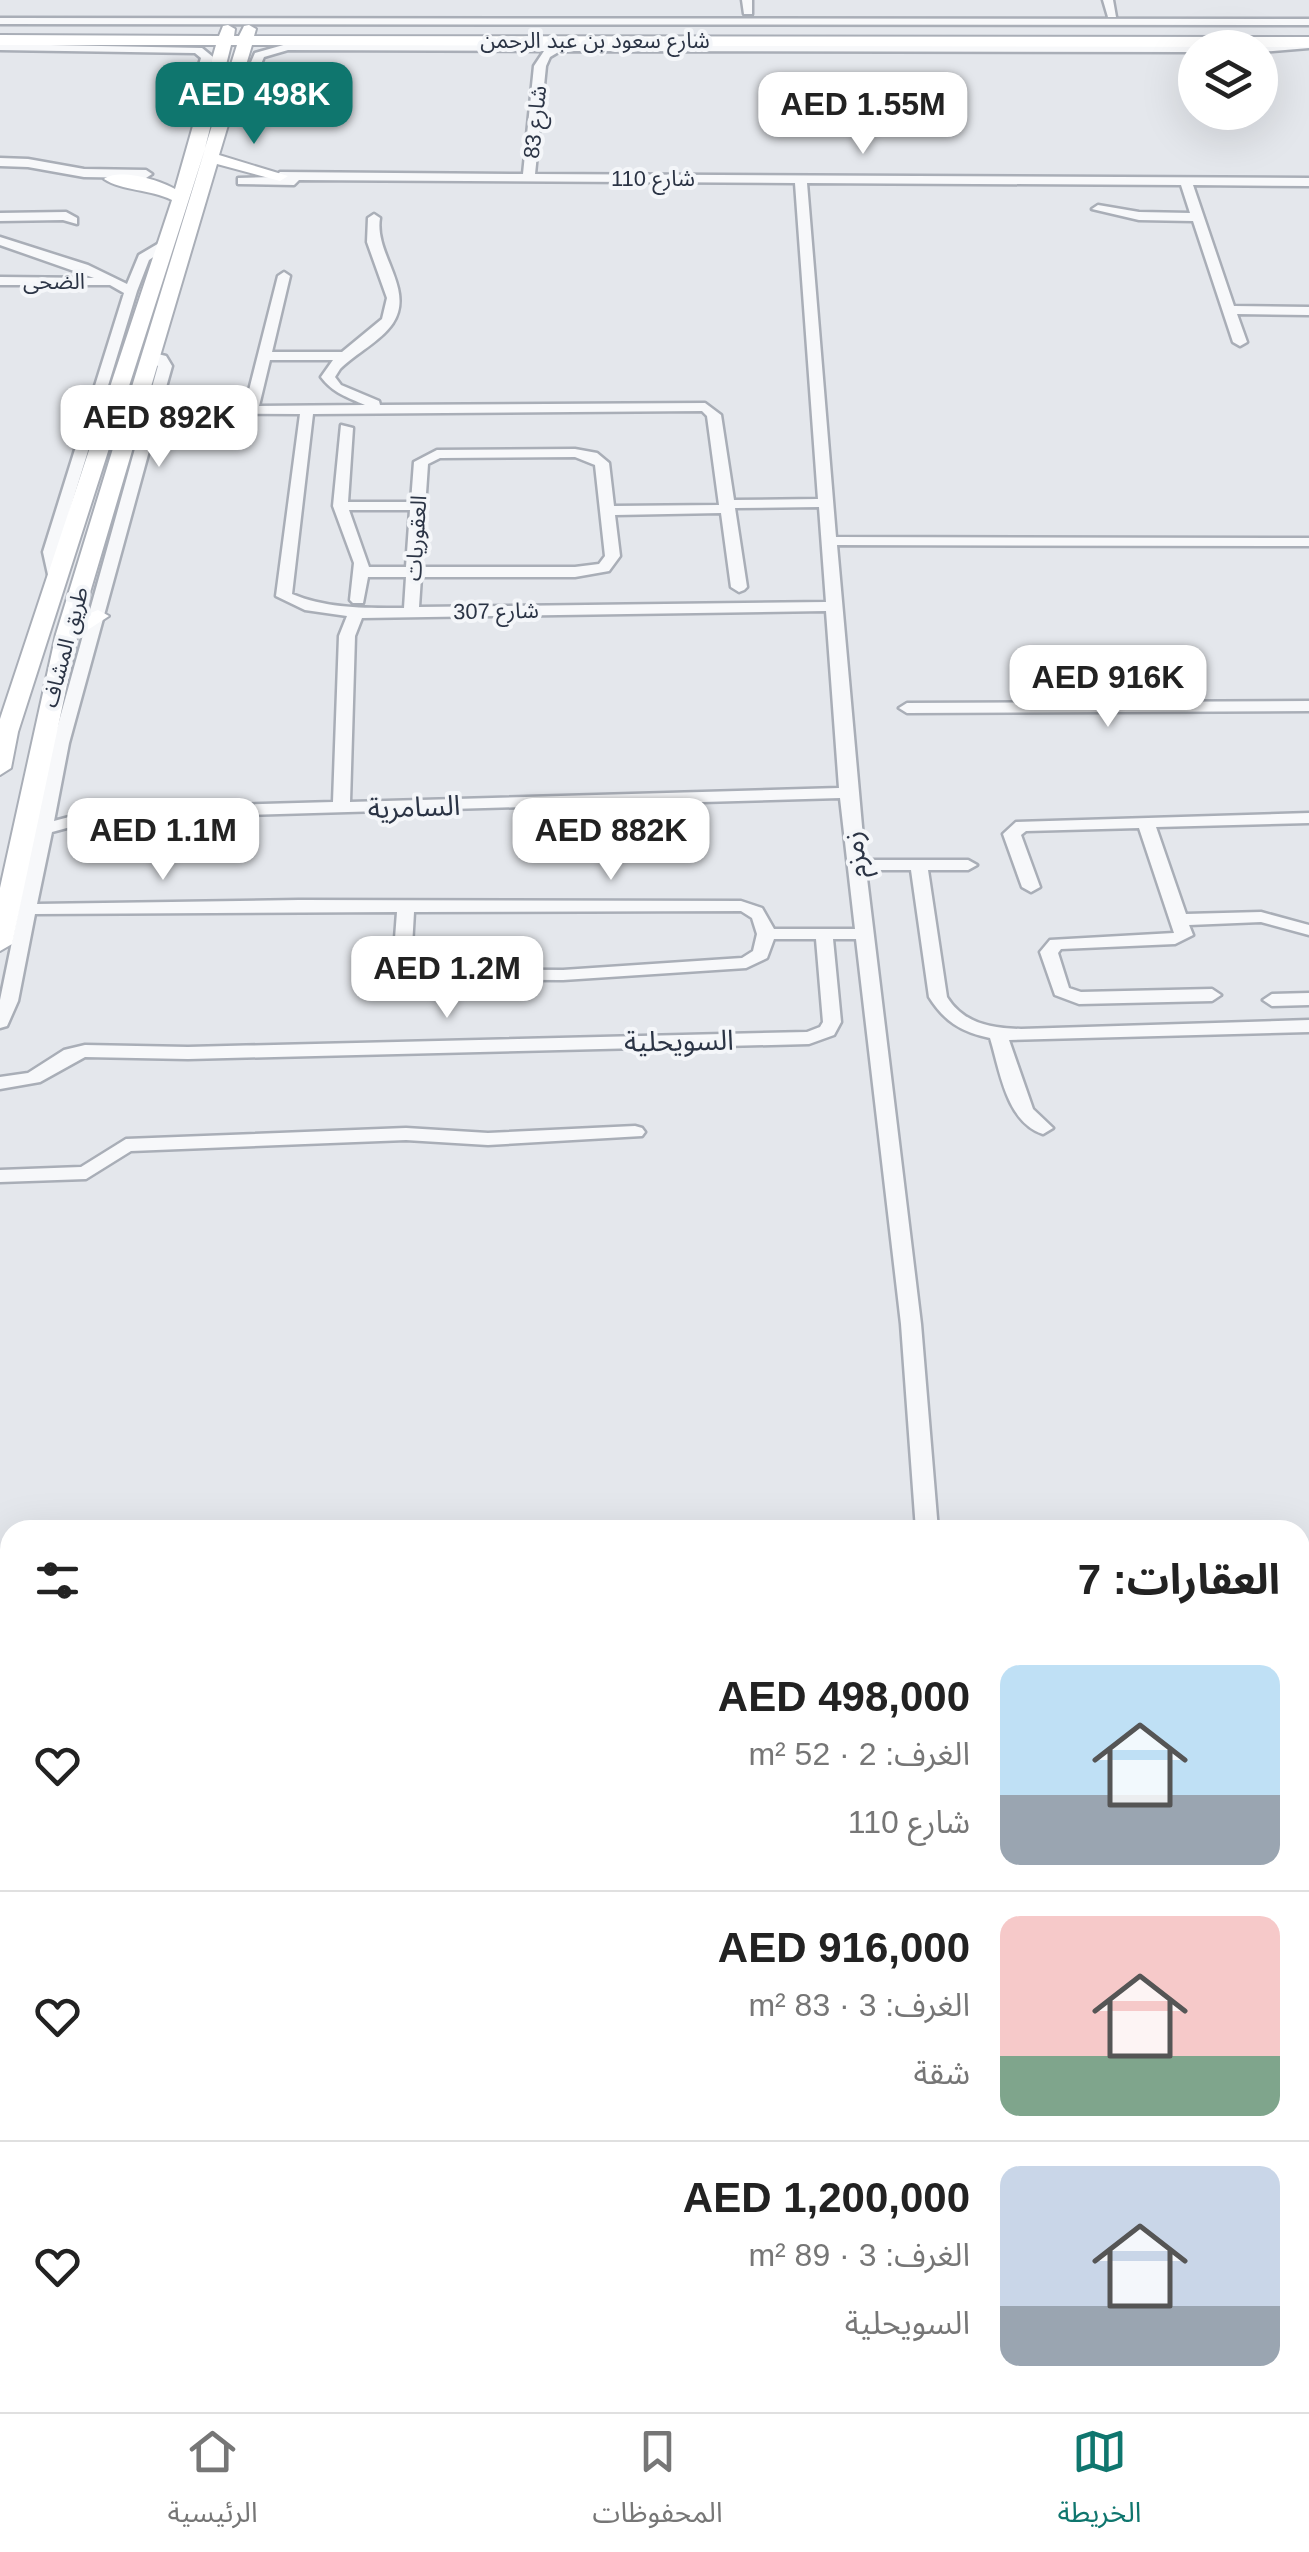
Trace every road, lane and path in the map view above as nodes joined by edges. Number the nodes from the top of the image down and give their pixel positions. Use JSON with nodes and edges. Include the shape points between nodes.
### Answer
{"nodes":[{"id":1,"x":1108,"y":0,"type":"edge"},
{"id":2,"x":748,"y":6,"type":"edge"},
{"id":3,"x":1112,"y":15,"type":"junction"},
{"id":4,"x":0,"y":20,"type":"edge"},
{"id":5,"x":52,"y":21,"type":"junction"},
{"id":6,"x":676,"y":22,"type":"junction"},
{"id":7,"x":726,"y":22,"type":"junction"},
{"id":8,"x":770,"y":22,"type":"junction"},
{"id":9,"x":1095,"y":22,"type":"junction"},
{"id":10,"x":1137,"y":22,"type":"junction"},
{"id":11,"x":1232,"y":22,"type":"junction"},
{"id":12,"x":0,"y":28,"type":"edge"},
{"id":13,"x":86,"y":28,"type":"junction"},
{"id":14,"x":638,"y":29,"type":"junction"},
{"id":15,"x":1271,"y":29,"type":"junction"},
{"id":16,"x":235,"y":32,"type":"junction"},
{"id":17,"x":1309,"y":35,"type":"edge"},
{"id":18,"x":1278,"y":38,"type":"edge"},
{"id":19,"x":26,"y":40,"type":"junction"},
{"id":20,"x":121,"y":40,"type":"junction"},
{"id":21,"x":400,"y":40,"type":"junction"},
{"id":22,"x":727,"y":40,"type":"junction"},
{"id":23,"x":0,"y":44,"type":"edge"},
{"id":24,"x":1278,"y":44,"type":"edge"},
{"id":25,"x":1178,"y":45,"type":"edge"},
{"id":26,"x":1178,"y":45,"type":"edge"},
{"id":27,"x":79,"y":47,"type":"junction"},
{"id":28,"x":443,"y":48,"type":"junction"},
{"id":29,"x":522,"y":48,"type":"junction"},
{"id":30,"x":557,"y":48,"type":"junction"},
{"id":31,"x":694,"y":48,"type":"junction"},
{"id":32,"x":540,"y":66,"type":"junction"},
{"id":33,"x":220,"y":99,"type":"junction"},
{"id":34,"x":205,"y":153,"type":"junction"},
{"id":35,"x":0,"y":163,"type":"edge"},
{"id":36,"x":146,"y":174,"type":"joint"},
{"id":37,"x":280,"y":176,"type":"joint"},
{"id":38,"x":112,"y":178,"type":"joint"},
{"id":39,"x":451,"y":178,"type":"junction"},
{"id":40,"x":529,"y":178,"type":"junction"},
{"id":41,"x":801,"y":178,"type":"junction"},
{"id":42,"x":1185,"y":179,"type":"junction"},
{"id":43,"x":1309,"y":180,"type":"edge"},
{"id":44,"x":242,"y":181,"type":"joint"},
{"id":45,"x":188,"y":201,"type":"junction"},
{"id":46,"x":1098,"y":209,"type":"dead end"},
{"id":47,"x":1198,"y":217,"type":"junction"},
{"id":48,"x":5,"y":218,"type":"edge"},
{"id":49,"x":374,"y":218,"type":"dead end"},
{"id":50,"x":72,"y":221,"type":"dead end"},
{"id":51,"x":0,"y":242,"type":"edge"},
{"id":52,"x":165,"y":245,"type":"junction"},
{"id":53,"x":137,"y":272,"type":"junction"},
{"id":54,"x":284,"y":276,"type":"dead end"},
{"id":55,"x":0,"y":281,"type":"edge"},
{"id":56,"x":108,"y":282,"type":"junction"},
{"id":57,"x":129,"y":299,"type":"junction"},
{"id":58,"x":1230,"y":310,"type":"junction"},
{"id":59,"x":1309,"y":310,"type":"edge"},
{"id":60,"x":141,"y":321,"type":"junction"},
{"id":61,"x":1240,"y":342,"type":"dead end"},
{"id":62,"x":150,"y":354,"type":"junction"},
{"id":63,"x":264,"y":356,"type":"junction"},
{"id":64,"x":344,"y":356,"type":"junction"},
{"id":65,"x":155,"y":399,"type":"junction"},
{"id":66,"x":178,"y":408,"type":"junction"},
{"id":67,"x":391,"y":409,"type":"junction"},
{"id":68,"x":251,"y":410,"type":"junction"},
{"id":69,"x":307,"y":410,"type":"junction"},
{"id":70,"x":149,"y":421,"type":"junction"},
{"id":71,"x":346,"y":428,"type":"dead end"},
{"id":72,"x":726,"y":502,"type":"junction"},
{"id":73,"x":826,"y":503,"type":"junction"},
{"id":74,"x":606,"y":504,"type":"junction"},
{"id":75,"x":340,"y":506,"type":"junction"},
{"id":76,"x":418,"y":506,"type":"junction"},
{"id":77,"x":830,"y":542,"type":"junction"},
{"id":78,"x":1309,"y":542,"type":"edge"},
{"id":79,"x":362,"y":572,"type":"junction"},
{"id":80,"x":414,"y":572,"type":"junction"},
{"id":81,"x":58,"y":579,"type":"junction"},
{"id":82,"x":738,"y":587,"type":"dead end"},
{"id":83,"x":357,"y":606,"type":"junction"},
{"id":84,"x":834,"y":606,"type":"junction"},
{"id":85,"x":411,"y":612,"type":"junction"},
{"id":86,"x":98,"y":616,"type":"junction"},
{"id":87,"x":67,"y":634,"type":"junction"},
{"id":88,"x":25,"y":676,"type":"junction"},
{"id":89,"x":0,"y":699,"type":"edge"},
{"id":90,"x":1309,"y":706,"type":"edge"},
{"id":91,"x":906,"y":708,"type":"dead end"},
{"id":92,"x":4,"y":728,"type":"edge"},
{"id":93,"x":1,"y":762,"type":"edge"},
{"id":94,"x":848,"y":794,"type":"junction"},
{"id":95,"x":51,"y":798,"type":"junction"},
{"id":96,"x":340,"y":809,"type":"junction"},
{"id":97,"x":100,"y":814,"type":"junction"},
{"id":98,"x":1309,"y":818,"type":"edge"},
{"id":99,"x":1145,"y":821,"type":"junction"},
{"id":100,"x":45,"y":830,"type":"junction"},
{"id":101,"x":856,"y":865,"type":"junction"},
{"id":102,"x":919,"y":865,"type":"junction"},
{"id":103,"x":968,"y":865,"type":"dead end"},
{"id":104,"x":1031,"y":887,"type":"dead end"},
{"id":105,"x":406,"y":907,"type":"junction"},
{"id":106,"x":28,"y":909,"type":"junction"},
{"id":107,"x":1181,"y":920,"type":"junction"},
{"id":108,"x":1309,"y":930,"type":"edge"},
{"id":109,"x":766,"y":934,"type":"junction"},
{"id":110,"x":824,"y":934,"type":"junction"},
{"id":111,"x":864,"y":934,"type":"junction"},
{"id":112,"x":0,"y":944,"type":"edge"},
{"id":113,"x":1212,"y":995,"type":"dead end"},
{"id":114,"x":1309,"y":999,"type":"edge"},
{"id":115,"x":1272,"y":1000,"type":"dead end"},
{"id":116,"x":0,"y":1022,"type":"edge"},
{"id":117,"x":1309,"y":1026,"type":"edge"},
{"id":118,"x":998,"y":1034,"type":"junction"},
{"id":119,"x":6,"y":1079,"type":"edge"},
{"id":120,"x":1043,"y":1128,"type":"dead end"},
{"id":121,"x":635,"y":1132,"type":"dead end"},
{"id":122,"x":0,"y":1176,"type":"edge"},
{"id":123,"x":926,"y":1520,"type":"edge"}],
"edges":[{"from":1,"to":3,"type":"street"},
{"from":2,"to":7,"type":"street"},
{"from":2,"to":8,"type":"street"},
{"from":3,"to":9,"type":"street"},
{"from":3,"to":10,"type":"street"},
{"from":4,"to":5,"type":"street","name":"شارع سعود بن عبد الرحمن"},
{"from":5,"to":13,"type":"main road"},
{"from":5,"to":16,"type":"street","name":"شارع سعود بن عبد الرحمن","via":[[181,21]]},
{"from":6,"to":7,"type":"street","name":"شارع سعود بن عبد الرحمن"},
{"from":6,"to":14,"type":"main road"},
{"from":6,"to":16,"type":"street","name":"شارع سعود بن عبد الرحمن","via":[[316,21]]},
{"from":7,"to":8,"type":"street","name":"شارع سعود بن عبد الرحمن"},
{"from":8,"to":9,"type":"street","name":"شارع سعود بن عبد الرحمن"},
{"from":9,"to":10,"type":"street","name":"شارع سعود بن عبد الرحمن"},
{"from":10,"to":11,"type":"street","name":"شارع سعود بن عبد الرحمن"},
{"from":11,"to":15,"type":"main road"},
{"from":11,"to":17,"type":"street","name":"شارع سعود بن عبد الرحمن"},
{"from":12,"to":13,"type":"main road","name":"شارع سعود بن عبد الرحمن"},
{"from":13,"to":16,"type":"main road","name":"شارع سعود بن عبد الرحمن"},
{"from":14,"to":15,"type":"main road","name":"شارع سعود بن عبد الرحمن"},
{"from":14,"to":16,"type":"main road","name":"شارع سعود بن عبد الرحمن"},
{"from":15,"to":17,"type":"main road","name":"شارع سعود بن عبد الرحمن"},
{"from":16,"to":19,"type":"main road"},
{"from":16,"to":20,"type":"main road","name":"شارع سعود بن عبد الرحمن"},
{"from":16,"to":21,"type":"main road","name":"شارع سعود بن عبد الرحمن"},
{"from":16,"to":33,"type":"main road","name":"طريق المشاف"},
{"from":17,"to":18,"type":"main road","name":"شارع سعود بن عبد الرحمن"},
{"from":17,"to":24,"type":"street"},
{"from":19,"to":20,"type":"main road","name":"شارع سعود بن عبد الرحمن"},
{"from":19,"to":23,"type":"main road","name":"شارع سعود بن عبد الرحمن"},
{"from":20,"to":27,"type":"main road"},
{"from":21,"to":22,"type":"main road","name":"شارع سعود بن عبد الرحمن"},
{"from":21,"to":28,"type":"main road"},
{"from":22,"to":25,"type":"main road","name":"شارع سعود بن عبد الرحمن"},
{"from":22,"to":31,"type":"main road"},
{"from":23,"to":27,"type":"street","name":"شارع سعود بن عبد الرحمن"},
{"from":26,"to":31,"type":"street","name":"شارع سعود بن عبد الرحمن"},
{"from":27,"to":33,"type":"street","name":"شارع سعود بن عبد الرحمن","via":[[198,50],[207,57],[197,91]]},
{"from":28,"to":29,"type":"street","name":"شارع سعود بن عبد الرحمن"},
{"from":28,"to":33,"type":"street","name":"شارع سعود بن عبد الرحمن","via":[[270,50],[255,58],[243,92]]},
{"from":29,"to":30,"type":"street","name":"شارع سعود بن عبد الرحمن"},
{"from":29,"to":32,"type":"street","name":"شارع 83","via":[[538,55]]},
{"from":30,"to":31,"type":"street","name":"شارع سعود بن عبد الرحمن"},
{"from":30,"to":32,"type":"street","name":"شارع 83"},
{"from":32,"to":40,"type":"street","name":"شارع 83"},
{"from":33,"to":34,"type":"main road","name":"طريق المشاف"},
{"from":34,"to":36,"type":"main road"},
{"from":34,"to":37,"type":"main road"},
{"from":34,"to":45,"type":"main road","name":"طريق المشاف"},
{"from":35,"to":36,"type":"street"},
{"from":35,"to":38,"type":"street"},
{"from":37,"to":39,"type":"street","name":"شارع 110"},
{"from":38,"to":45,"type":"main road","via":[[158,186]]},
{"from":39,"to":40,"type":"street","name":"شارع 110"},
{"from":39,"to":44,"type":"street","name":"شارع 110"},
{"from":40,"to":41,"type":"street","name":"شارع 110"},
{"from":41,"to":42,"type":"street","name":"شارع 110"},
{"from":41,"to":73,"type":"street","name":"زمزم"},
{"from":42,"to":43,"type":"street","name":"شارع 110"},
{"from":42,"to":47,"type":"street"},
{"from":44,"to":45,"type":"main road"},
{"from":45,"to":52,"type":"main road","name":"طريق المشاف"},
{"from":45,"to":62,"type":"main road","name":"طريق المشاف"},
{"from":46,"to":47,"type":"street"},
{"from":47,"to":58,"type":"street"},
{"from":48,"to":50,"type":"street"},
{"from":48,"to":51,"type":"street"},
{"from":49,"to":64,"type":"street","via":[[372,240],[393,309],[381,328]]},
{"from":51,"to":56,"type":"street"},
{"from":52,"to":53,"type":"street","name":"طريق المشاف","via":[[147,254]]},
{"from":52,"to":60,"type":"main road","name":"طريق المشاف"},
{"from":53,"to":56,"type":"street","name":"الضحى"},
{"from":53,"to":57,"type":"street","name":"طريق المشاف"},
{"from":54,"to":63,"type":"street"},
{"from":55,"to":56,"type":"street","name":"الضحى"},
{"from":56,"to":57,"type":"street","name":"الضحى"},
{"from":57,"to":60,"type":"main road"},
{"from":57,"to":81,"type":"street","name":"طريق المشاف","via":[[50,552]]},
{"from":58,"to":59,"type":"street"},
{"from":58,"to":61,"type":"street"},
{"from":60,"to":81,"type":"main road","name":"طريق المشاف"},
{"from":62,"to":65,"type":"street","name":"طريق المشاف","via":[[166,366]]},
{"from":62,"to":87,"type":"main road","name":"طريق المشاف"},
{"from":63,"to":64,"type":"street"},
{"from":63,"to":68,"type":"street"},
{"from":64,"to":67,"type":"street","via":[[330,370],[329,382]]},
{"from":65,"to":66,"type":"street"},
{"from":65,"to":70,"type":"street","name":"طريق المشاف"},
{"from":66,"to":68,"type":"street"},
{"from":66,"to":70,"type":"street"},
{"from":67,"to":69,"type":"street"},
{"from":67,"to":72,"type":"street","via":[[705,407],[714,415]]},
{"from":68,"to":69,"type":"street"},
{"from":69,"to":83,"type":"street","name":"شارع 307","via":[[284,596],[310,607]]},
{"from":70,"to":86,"type":"street","name":"طريق المشاف"},
{"from":71,"to":75,"type":"street"},
{"from":72,"to":73,"type":"street"},
{"from":72,"to":74,"type":"street"},
{"from":72,"to":82,"type":"street"},
{"from":73,"to":77,"type":"street","name":"زمزم"},
{"from":74,"to":76,"type":"street","name":"العقوريات","via":[[602,463],[584,454],[437,454],[421,464]]},
{"from":74,"to":80,"type":"street","via":[[612,560],[596,570]]},
{"from":75,"to":76,"type":"street"},
{"from":75,"to":79,"type":"street"},
{"from":76,"to":80,"type":"street","name":"العقوريات"},
{"from":77,"to":78,"type":"street"},
{"from":77,"to":84,"type":"street","name":"زمزم"},
{"from":79,"to":80,"type":"street"},
{"from":79,"to":83,"type":"street"},
{"from":80,"to":85,"type":"street","name":"العقوريات"},
{"from":81,"to":88,"type":"main road","name":"طريق المشاف"},
{"from":83,"to":85,"type":"street","name":"شارع 307"},
{"from":83,"to":96,"type":"street","via":[[348,628]]},
{"from":84,"to":85,"type":"street","name":"شارع 307"},
{"from":84,"to":94,"type":"street","name":"زمزم"},
{"from":86,"to":87,"type":"main road"},
{"from":86,"to":95,"type":"street","name":"طريق المشاف"},
{"from":87,"to":112,"type":"main road","name":"طريق المشاف"},
{"from":88,"to":89,"type":"main road"},
{"from":88,"to":92,"type":"main road","name":"طريق المشاف"},
{"from":90,"to":91,"type":"street"},
{"from":92,"to":93,"type":"main road","name":"طريق المشاف"},
{"from":94,"to":96,"type":"street","name":"السامرية"},
{"from":94,"to":101,"type":"street","name":"زمزم"},
{"from":95,"to":97,"type":"street","name":"السامرية"},
{"from":95,"to":100,"type":"street","name":"طريق المشاف"},
{"from":96,"to":97,"type":"street","name":"السامرية"},
{"from":97,"to":100,"type":"street","name":"السامرية"},
{"from":98,"to":99,"type":"street"},
{"from":99,"to":104,"type":"street","via":[[1015,829]]},
{"from":99,"to":107,"type":"street"},
{"from":100,"to":106,"type":"street","name":"طريق المشاف"},
{"from":101,"to":102,"type":"street"},
{"from":101,"to":111,"type":"street","name":"زمزم"},
{"from":102,"to":103,"type":"street"},
{"from":102,"to":118,"type":"street","via":[[944,1010]]},
{"from":105,"to":106,"type":"street"},
{"from":105,"to":109,"type":"street","via":[[741,906],[763,918]]},
{"from":105,"to":109,"type":"street","via":[[402,965],[410,974],[433,977],[746,963],[761,954]]},
{"from":106,"to":116,"type":"street","name":"طريق المشاف"},
{"from":107,"to":108,"type":"street","via":[[1272,918]]},
{"from":107,"to":113,"type":"street","via":[[1185,933],[1179,939],[1052,946],[1061,991],[1079,998]]},
{"from":109,"to":110,"type":"street"},
{"from":110,"to":111,"type":"street"},
{"from":110,"to":119,"type":"street","name":"السويحلية","via":[[832,1022],[809,1038],[93,1050],[71,1054],[39,1075]]},
{"from":111,"to":123,"type":"street","name":"زمزم","via":[[911,1324]]},
{"from":114,"to":115,"type":"street"},
{"from":117,"to":118,"type":"street"},
{"from":118,"to":120,"type":"street","via":[[1024,1112]]},
{"from":121,"to":122,"type":"street","via":[[126,1145],[86,1173]]}]}
